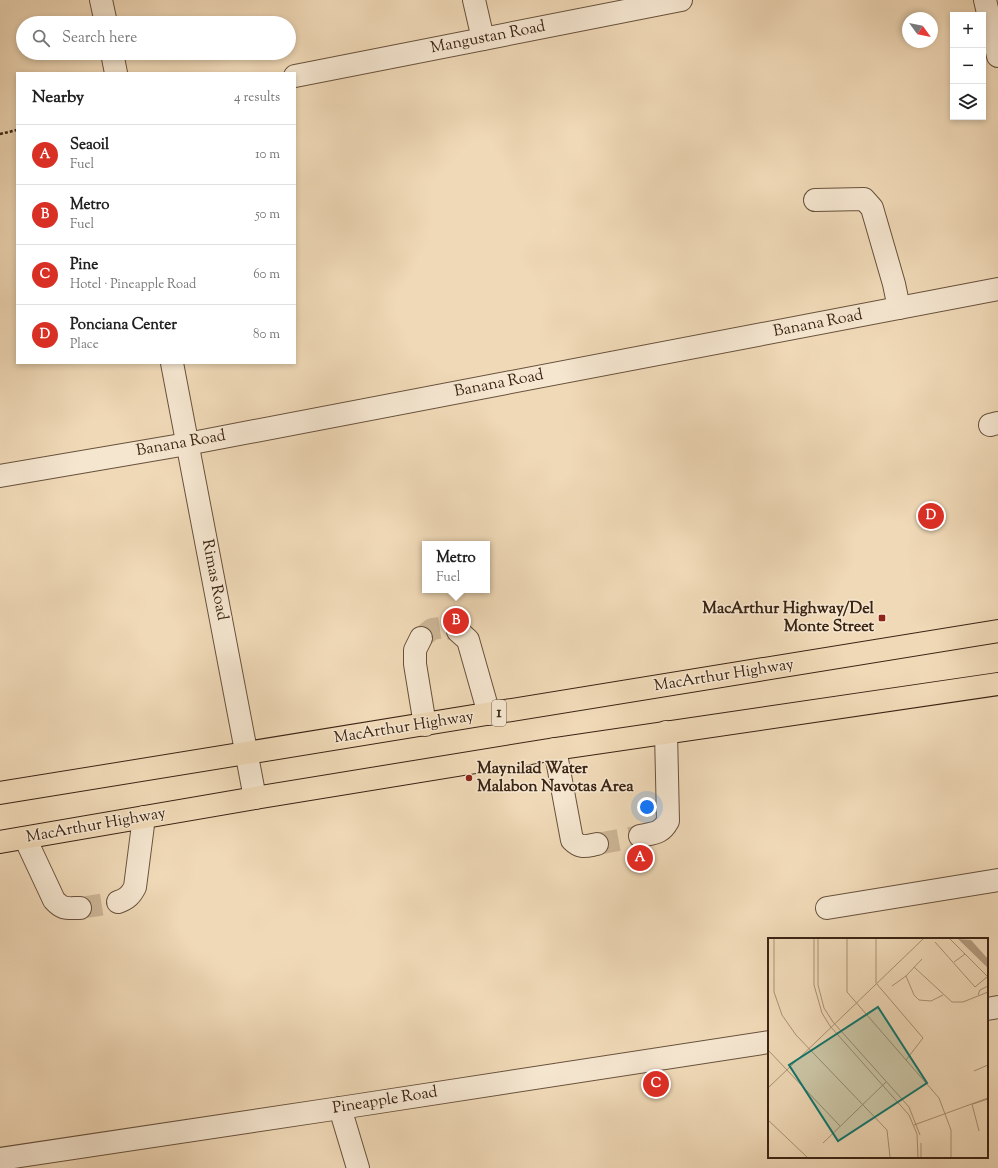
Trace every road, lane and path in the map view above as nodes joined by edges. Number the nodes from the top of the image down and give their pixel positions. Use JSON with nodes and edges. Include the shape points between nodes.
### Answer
{"nodes":[{"id":1,"x":101,"y":0,"type":"edge"},
{"id":2,"x":474,"y":0,"type":"edge"},
{"id":3,"x":681,"y":0,"type":"edge"},
{"id":4,"x":985,"y":0,"type":"edge"},
{"id":5,"x":104,"y":16,"type":"edge"},
{"id":6,"x":482,"y":39,"type":"junction"},
{"id":7,"x":998,"y":56,"type":"edge"},
{"id":8,"x":113,"y":60,"type":"edge"},
{"id":9,"x":116,"y":72,"type":"edge"},
{"id":10,"x":296,"y":76,"type":"edge"},
{"id":11,"x":16,"y":130,"type":"edge"},
{"id":12,"x":0,"y":134,"type":"edge"},
{"id":13,"x":815,"y":200,"type":"dead end"},
{"id":14,"x":998,"y":289,"type":"edge"},
{"id":15,"x":899,"y":308,"type":"junction"},
{"id":16,"x":172,"y":364,"type":"edge"},
{"id":17,"x":187,"y":444,"type":"junction"},
{"id":18,"x":0,"y":476,"type":"edge"},
{"id":19,"x":458,"y":631,"type":"tunnel mouth"},
{"id":20,"x":998,"y":631,"type":"edge"},
{"id":21,"x":421,"y":638,"type":"tunnel mouth"},
{"id":22,"x":998,"y":684,"type":"edge"},
{"id":23,"x":489,"y":714,"type":"junction"},
{"id":24,"x":425,"y":724,"type":"junction"},
{"id":25,"x":666,"y":732,"type":"junction"},
{"id":26,"x":555,"y":749,"type":"junction"},
{"id":27,"x":247,"y":754,"type":"junction"},
{"id":28,"x":0,"y":793,"type":"edge"},
{"id":29,"x":255,"y":798,"type":"junction"},
{"id":30,"x":144,"y":817,"type":"junction"},
{"id":31,"x":640,"y":836,"type":"tunnel mouth"},
{"id":32,"x":25,"y":838,"type":"junction"},
{"id":33,"x":0,"y":842,"type":"edge"},
{"id":34,"x":597,"y":844,"type":"tunnel mouth"},
{"id":35,"x":998,"y":880,"type":"edge"},
{"id":36,"x":118,"y":902,"type":"tunnel mouth"},
{"id":37,"x":80,"y":908,"type":"tunnel mouth"},
{"id":38,"x":827,"y":908,"type":"dead end"},
{"id":39,"x":998,"y":1007,"type":"edge"},
{"id":40,"x":988,"y":1009,"type":"edge"},
{"id":41,"x":768,"y":1042,"type":"edge"},
{"id":42,"x":340,"y":1108,"type":"junction"},
{"id":43,"x":0,"y":1159,"type":"edge"},
{"id":44,"x":358,"y":1168,"type":"edge"}],
"edges":[{"from":1,"to":5,"type":"street"},
{"from":2,"to":6,"type":"street"},
{"from":3,"to":6,"type":"street","name":"Mangustan Road"},
{"from":4,"to":7,"type":"street"},
{"from":6,"to":10,"type":"street","name":"Mangustan Road"},
{"from":8,"to":9,"type":"street"},
{"from":11,"to":12,"type":"path"},
{"from":13,"to":15,"type":"street","via":[[864,199],[872,208]]},
{"from":14,"to":15,"type":"street","name":"Banana Road"},
{"from":15,"to":17,"type":"street","name":"Banana Road"},
{"from":16,"to":17,"type":"street","name":"Rimas Road"},
{"from":17,"to":18,"type":"street","name":"Banana Road"},
{"from":17,"to":27,"type":"street","name":"Rimas Road"},
{"from":19,"to":23,"type":"street","via":[[468,640]]},
{"from":20,"to":23,"type":"highway","name":"MacArthur Highway","number":"1"},
{"from":21,"to":24,"type":"street","via":[[414,650]]},
{"from":22,"to":25,"type":"highway","name":"MacArthur Highway"},
{"from":23,"to":24,"type":"highway","name":"MacArthur Highway","number":"1"},
{"from":24,"to":27,"type":"highway","name":"MacArthur Highway","number":"1"},
{"from":25,"to":26,"type":"highway","name":"MacArthur Highway"},
{"from":25,"to":31,"type":"street","via":[[668,821],[664,829],[657,833]]},
{"from":26,"to":29,"type":"highway","name":"MacArthur Highway"},
{"from":26,"to":34,"type":"street","via":[[572,840],[584,847]]},
{"from":27,"to":28,"type":"highway","name":"MacArthur Highway","number":"1"},
{"from":27,"to":29,"type":"street","name":"Rimas Road"},
{"from":29,"to":30,"type":"highway","name":"MacArthur Highway"},
{"from":30,"to":32,"type":"highway","name":"MacArthur Highway"},
{"from":30,"to":36,"type":"street","via":[[135,886],[126,899]]},
{"from":32,"to":33,"type":"highway","name":"MacArthur Highway"},
{"from":32,"to":37,"type":"street","via":[[54,900],[63,908]]},
{"from":35,"to":38,"type":"street"},
{"from":39,"to":40,"type":"street"},
{"from":41,"to":42,"type":"street","name":"Pineapple Road"},
{"from":42,"to":43,"type":"street","name":"Pineapple Road"},
{"from":42,"to":44,"type":"street"}]}
